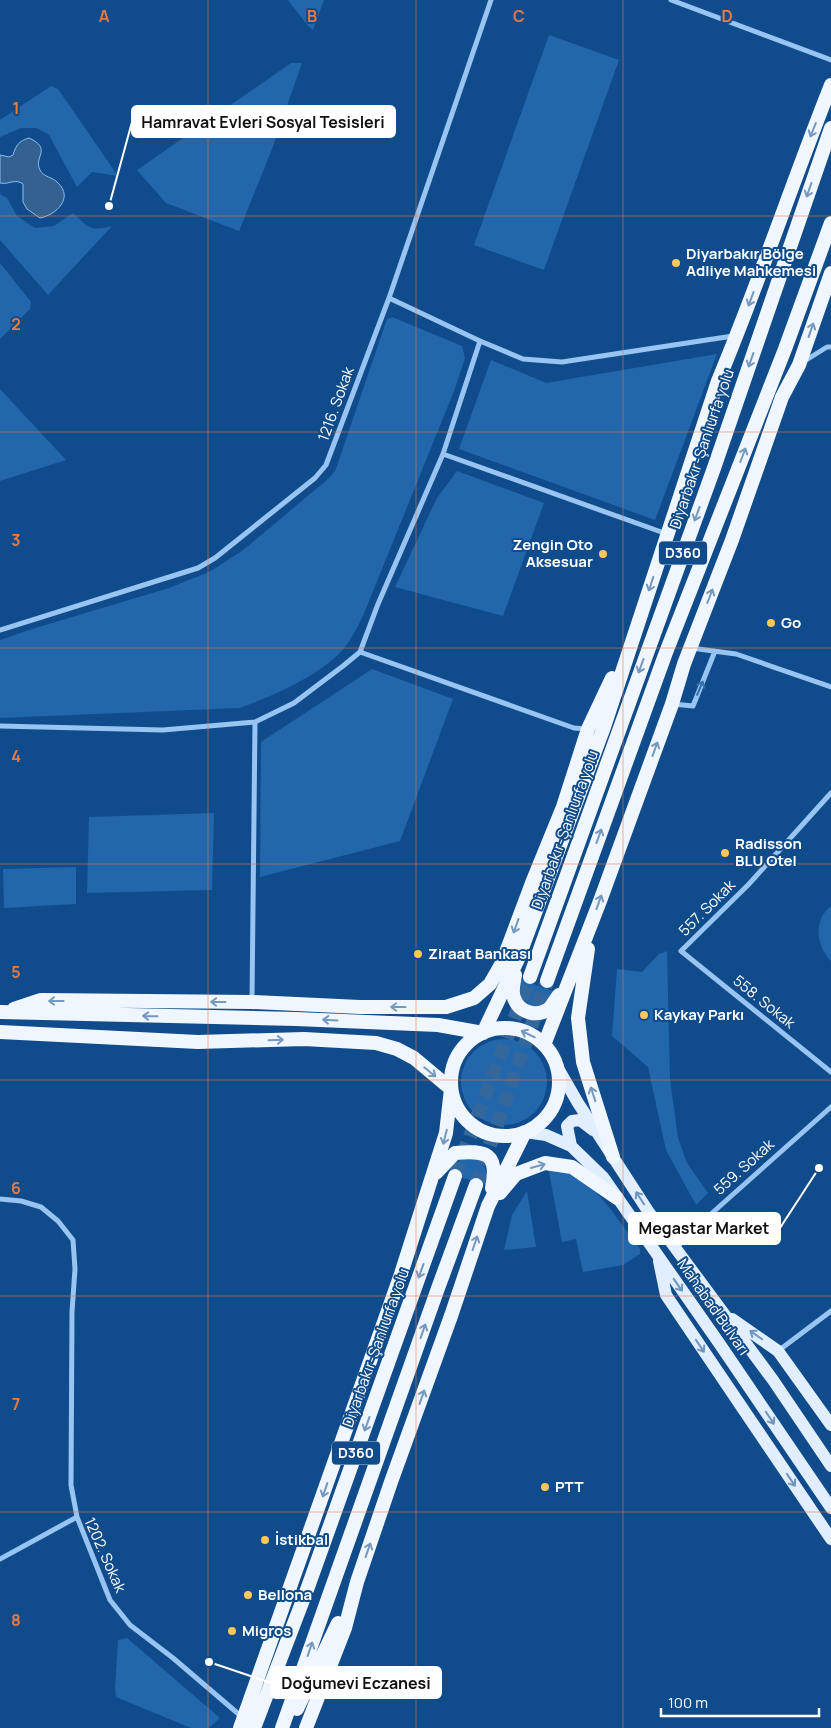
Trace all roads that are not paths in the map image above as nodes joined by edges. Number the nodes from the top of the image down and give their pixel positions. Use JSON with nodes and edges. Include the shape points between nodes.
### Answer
{"nodes":[{"id":1,"x":491,"y":0,"type":"edge"},
{"id":2,"x":671,"y":0,"type":"edge"},
{"id":3,"x":831,"y":60,"type":"edge"},
{"id":4,"x":831,"y":85,"type":"edge"},
{"id":5,"x":831,"y":128,"type":"edge"},
{"id":6,"x":785,"y":203,"type":"junction"},
{"id":7,"x":831,"y":223,"type":"edge"},
{"id":8,"x":831,"y":273,"type":"edge"},
{"id":9,"x":389,"y":298,"type":"junction"},
{"id":10,"x":768,"y":310,"type":"junction"},
{"id":11,"x":738,"y":335,"type":"junction"},
{"id":12,"x":480,"y":341,"type":"junction"},
{"id":13,"x":831,"y":347,"type":"edge"},
{"id":14,"x":798,"y":365,"type":"junction"},
{"id":15,"x":782,"y":397,"type":"junction"},
{"id":16,"x":443,"y":454,"type":"junction"},
{"id":17,"x":667,"y":534,"type":"junction"},
{"id":18,"x":691,"y":587,"type":"junction"},
{"id":19,"x":639,"y":621,"type":"junction"},
{"id":20,"x":0,"y":630,"type":"edge"},
{"id":21,"x":690,"y":648,"type":"junction"},
{"id":22,"x":715,"y":651,"type":"junction"},
{"id":23,"x":360,"y":652,"type":"junction"},
{"id":24,"x":831,"y":687,"type":"edge"},
{"id":25,"x":672,"y":704,"type":"junction"},
{"id":26,"x":255,"y":722,"type":"junction"},
{"id":27,"x":0,"y":726,"type":"edge"},
{"id":28,"x":588,"y":729,"type":"junction"},
{"id":29,"x":831,"y":793,"type":"edge"},
{"id":30,"x":592,"y":920,"type":"junction"},
{"id":31,"x":681,"y":951,"type":"joint"},
{"id":32,"x":518,"y":959,"type":"junction"},
{"id":33,"x":530,"y":977,"type":"tunnel mouth"},
{"id":34,"x":570,"y":980,"type":"junction"},
{"id":35,"x":547,"y":981,"type":"tunnel mouth"},
{"id":36,"x":252,"y":1002,"type":"junction"},
{"id":37,"x":3,"y":1012,"type":"edge"},
{"id":38,"x":0,"y":1032,"type":"edge"},
{"id":39,"x":483,"y":1033,"type":"junction"},
{"id":40,"x":544,"y":1045,"type":"junction"},
{"id":41,"x":555,"y":1064,"type":"junction"},
{"id":42,"x":831,"y":1072,"type":"edge"},
{"id":43,"x":451,"y":1089,"type":"junction"},
{"id":44,"x":831,"y":1107,"type":"edge"},
{"id":45,"x":525,"y":1132,"type":"junction"},
{"id":46,"x":597,"y":1133,"type":"junction"},
{"id":47,"x":571,"y":1146,"type":"junction"},
{"id":48,"x":613,"y":1157,"type":"junction"},
{"id":49,"x":433,"y":1176,"type":"junction"},
{"id":50,"x":456,"y":1176,"type":"tunnel mouth"},
{"id":51,"x":476,"y":1185,"type":"tunnel mouth"},
{"id":52,"x":617,"y":1198,"type":"junction"},
{"id":53,"x":0,"y":1199,"type":"edge"},
{"id":54,"x":488,"y":1206,"type":"junction"},
{"id":55,"x":676,"y":1248,"type":"junction"},
{"id":56,"x":658,"y":1256,"type":"junction"},
{"id":57,"x":831,"y":1311,"type":"edge"},
{"id":58,"x":723,"y":1312,"type":"junction"},
{"id":59,"x":778,"y":1351,"type":"junction"},
{"id":60,"x":831,"y":1425,"type":"edge"},
{"id":61,"x":831,"y":1466,"type":"edge"},
{"id":62,"x":831,"y":1508,"type":"edge"},
{"id":63,"x":77,"y":1517,"type":"junction"},
{"id":64,"x":831,"y":1539,"type":"edge"},
{"id":65,"x":0,"y":1559,"type":"edge"},
{"id":66,"x":357,"y":1582,"type":"junction"},
{"id":67,"x":248,"y":1725,"type":"edge"},
{"id":68,"x":282,"y":1728,"type":"edge"},
{"id":69,"x":288,"y":1728,"type":"edge"},
{"id":70,"x":306,"y":1728,"type":"edge"}],
"edges":[{"from":1,"to":9,"type":"street","name":"1216. Sokak"},
{"from":2,"to":3,"type":"street"},
{"from":4,"to":6,"type":"highway","one_way":true},
{"from":5,"to":10,"type":"highway","name":"Diyarbakır-Şanlıurfa yolu","number":"D360","one_way":true},
{"from":6,"to":10,"type":"highway"},
{"from":6,"to":11,"type":"highway","one_way":true},
{"from":18,"to":7,"type":"highway","number":"D360","one_way":true},
{"from":14,"to":8,"type":"highway","one_way":true},
{"from":9,"to":12,"type":"street"},
{"from":9,"to":20,"type":"street","name":"1216. Sokak","via":[[330,456],[315,478],[198,568]]},
{"from":10,"to":33,"type":"highway","name":"Diyarbakır-Şanlıurfa yolu","number":"D360","one_way":true},
{"from":11,"to":12,"type":"street","via":[[562,362],[523,359]]},
{"from":11,"to":17,"type":"highway","via":[[718,381]]},
{"from":12,"to":16,"type":"street"},
{"from":13,"to":14,"type":"street"},
{"from":14,"to":15,"type":"highway"},
{"from":15,"to":18,"type":"highway"},
{"from":21,"to":15,"type":"highway","one_way":true},
{"from":16,"to":17,"type":"street"},
{"from":16,"to":23,"type":"street"},
{"from":17,"to":19,"type":"highway","one_way":true},
{"from":35,"to":18,"type":"highway","number":"D360","one_way":true},
{"from":19,"to":28,"type":"highway"},
{"from":19,"to":32,"type":"highway","via":[[604,727]]},
{"from":21,"to":22,"type":"street"},
{"from":21,"to":25,"type":"highway"},
{"from":22,"to":24,"type":"street","via":[[736,654]]},
{"from":25,"to":22,"type":"street","one_way":true,"via":[[693,706]]},
{"from":23,"to":26,"type":"street","via":[[294,703]]},
{"from":23,"to":28,"type":"street","via":[[574,728]]},
{"from":30,"to":25,"type":"highway","one_way":true},
{"from":26,"to":27,"type":"street","via":[[163,730]]},
{"from":26,"to":36,"type":"street"},
{"from":28,"to":36,"type":"highway","one_way":true,"via":[[563,807],[502,963],[490,984],[474,998],[446,1007]]},
{"from":29,"to":31,"type":"street","name":"557. Sokak","via":[[749,884]]},
{"from":30,"to":34,"type":"highway"},
{"from":48,"to":30,"type":"highway","one_way":true,"via":[[583,1062],[578,1018]]},
{"from":31,"to":42,"type":"street","name":"558. Sokak"},
{"from":32,"to":34,"type":"highway","via":[[513,997],[526,1012],[545,1011]]},
{"from":32,"to":39,"type":"highway"},
{"from":34,"to":40,"type":"highway"},
{"from":36,"to":37,"type":"highway","one_way":true,"via":[[41,1000]]},
{"from":39,"to":37,"type":"highway","one_way":true,"via":[[438,1025],[306,1019]]},
{"from":38,"to":43,"type":"highway","one_way":true,"via":[[198,1042],[304,1039],[376,1043],[414,1058]]},
{"from":40,"to":39,"type":"highway","one_way":true,"via":[[522,1031],[502,1029]]},
{"from":39,"to":43,"type":"highway","via":[[468,1042],[458,1056],[452,1072]]},
{"from":40,"to":41,"type":"highway"},
{"from":41,"to":45,"type":"highway","via":[[558,1094],[551,1110],[540,1123]]},
{"from":41,"to":46,"type":"main road","name":"Mahabad Bulvarı"},
{"from":43,"to":45,"type":"highway","via":[[456,1105],[478,1129],[501,1136]]},
{"from":43,"to":49,"type":"highway","one_way":true,"via":[[446,1133]]},
{"from":44,"to":55,"type":"street","name":"559. Sokak"},
{"from":45,"to":47,"type":"main road","name":"Mahabad Bulvarı","via":[[546,1135]]},
{"from":45,"to":54,"type":"highway"},
{"from":46,"to":47,"type":"main road","via":[[580,1120],[572,1121],[567,1126]]},
{"from":46,"to":48,"type":"main road","name":"Mahabad Bulvarı"},
{"from":47,"to":52,"type":"main road","name":"Mahabad Bulvarı"},
{"from":55,"to":48,"type":"main road","name":"Mahabad Bulvarı","one_way":true},
{"from":49,"to":54,"type":"highway","via":[[455,1153],[475,1151],[484,1155],[492,1161],[495,1174]]},
{"from":49,"to":67,"type":"highway","one_way":true,"via":[[292,1586]]},
{"from":50,"to":67,"type":"highway","name":"Diyarbakır-Şanlıurfa yolu","number":"D360","one_way":true,"via":[[308,1587]]},
{"from":68,"to":51,"type":"highway","number":"D360","one_way":true},
{"from":54,"to":52,"type":"highway","one_way":true,"via":[[516,1174],[545,1163],[572,1167]]},
{"from":52,"to":56,"type":"main road","name":"Mahabad Bulvarı"},
{"from":53,"to":63,"type":"street","via":[[41,1207],[73,1240],[76,1269],[72,1312],[71,1485]]},
{"from":66,"to":54,"type":"highway","one_way":true},
{"from":55,"to":58,"type":"main road","name":"Mahabad Bulvarı"},
{"from":56,"to":62,"type":"main road","name":"Mahabad Bulvarı","one_way":true},
{"from":56,"to":64,"type":"main road","one_way":true,"via":[[666,1295]]},
{"from":57,"to":59,"type":"street"},
{"from":59,"to":58,"type":"main road","one_way":true},
{"from":58,"to":61,"type":"main road","name":"Mahabad Bulvarı"},
{"from":59,"to":60,"type":"main road"},
{"from":63,"to":65,"type":"street","name":"1202. Sokak"},
{"from":63,"to":67,"type":"street","name":"1202. Sokak","via":[[110,1600],[130,1625],[173,1658]]},
{"from":66,"to":69,"type":"highway"},
{"from":66,"to":70,"type":"highway","via":[[345,1628]]}]}
